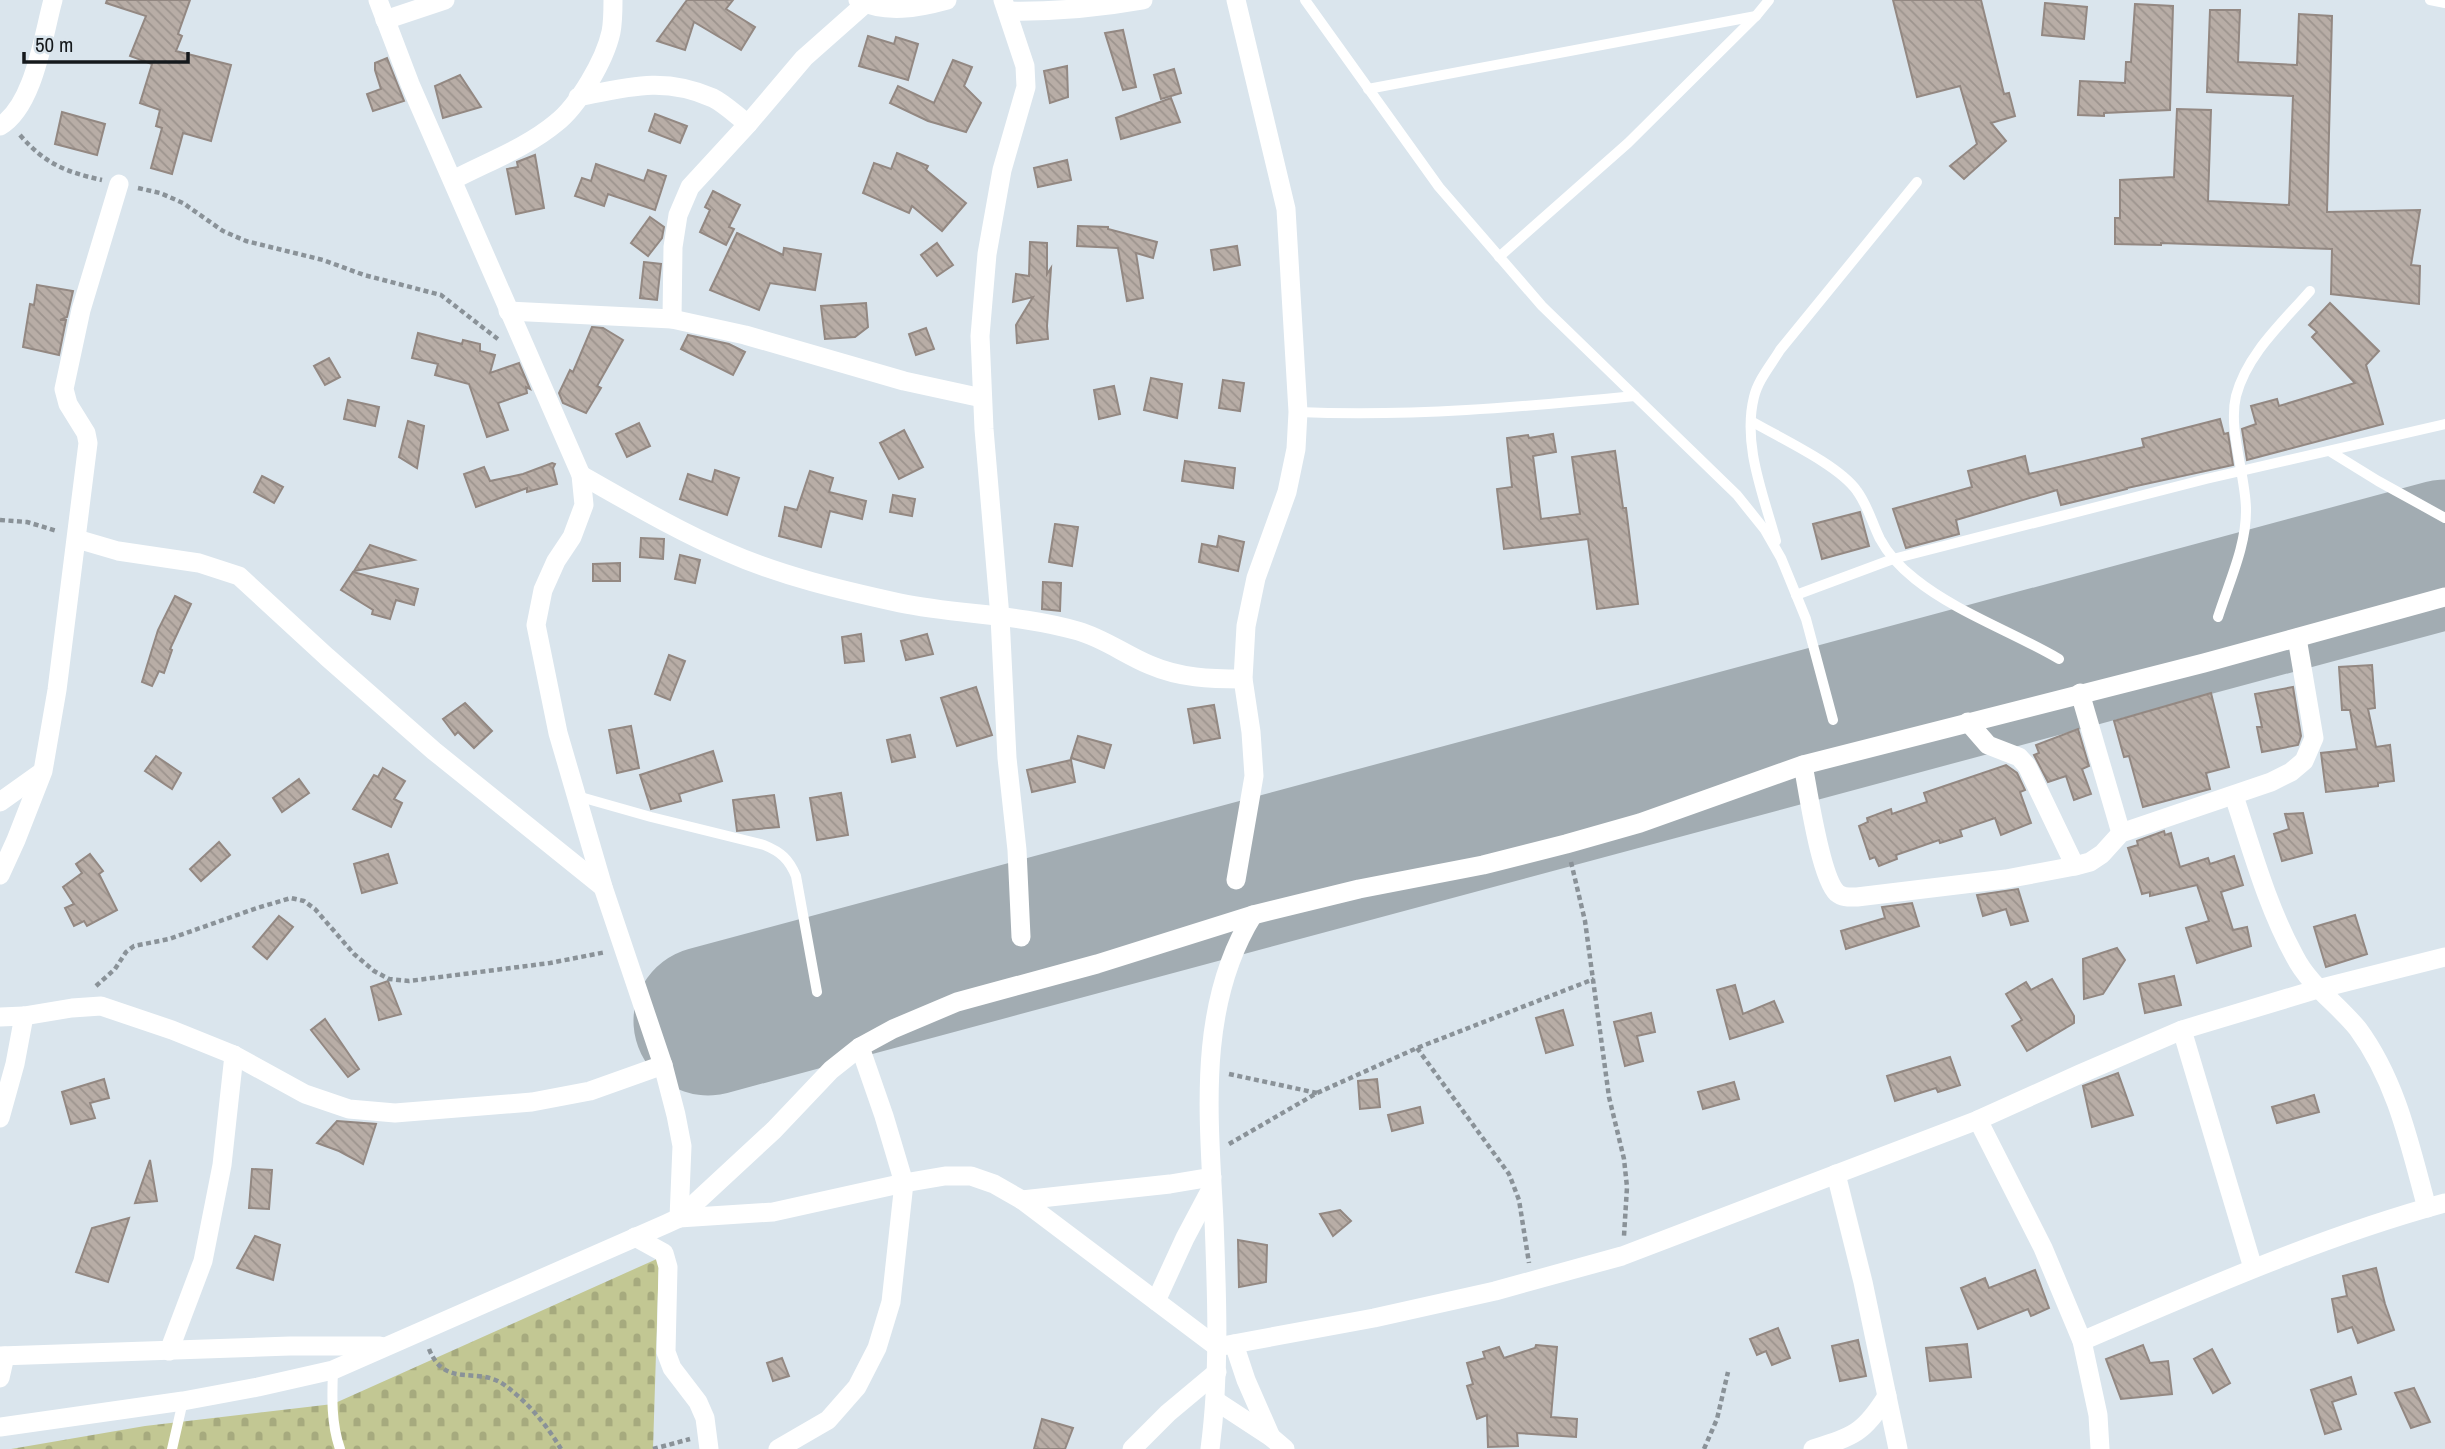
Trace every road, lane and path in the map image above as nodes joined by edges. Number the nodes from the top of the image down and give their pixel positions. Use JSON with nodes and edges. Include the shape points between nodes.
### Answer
{"nodes":[{"id":1,"x":53,"y":0,"type":"edge"},
{"id":2,"x":378,"y":0,"type":"edge"},
{"id":3,"x":445,"y":0,"type":"edge"},
{"id":4,"x":613,"y":0,"type":"edge"},
{"id":5,"x":947,"y":0,"type":"edge"},
{"id":6,"x":1143,"y":0,"type":"edge"},
{"id":7,"x":1236,"y":0,"type":"edge"},
{"id":8,"x":1305,"y":0,"type":"edge"},
{"id":9,"x":1769,"y":0,"type":"edge"},
{"id":10,"x":2430,"y":0,"type":"edge"},
{"id":11,"x":861,"y":2,"type":"edge"},
{"id":12,"x":2445,"y":3,"type":"edge"},
{"id":13,"x":1005,"y":6,"type":"edge"},
{"id":14,"x":1756,"y":16,"type":"junction"},
{"id":15,"x":385,"y":20,"type":"junction"},
{"id":16,"x":1368,"y":89,"type":"junction"},
{"id":17,"x":578,"y":97,"type":"junction"},
{"id":18,"x":4,"y":123,"type":"edge"},
{"id":19,"x":748,"y":124,"type":"junction"},
{"id":20,"x":453,"y":180,"type":"junction"},
{"id":21,"x":1917,"y":182,"type":"dead end"},
{"id":22,"x":119,"y":184,"type":"junction"},
{"id":23,"x":1499,"y":257,"type":"junction"},
{"id":24,"x":2310,"y":291,"type":"dead end"},
{"id":25,"x":508,"y":312,"type":"junction"},
{"id":26,"x":672,"y":319,"type":"junction"},
{"id":27,"x":528,"y":359,"type":"junction"},
{"id":28,"x":1635,"y":396,"type":"junction"},
{"id":29,"x":982,"y":398,"type":"junction"},
{"id":30,"x":1298,"y":412,"type":"junction"},
{"id":31,"x":1751,"y":421,"type":"junction"},
{"id":32,"x":2445,"y":425,"type":"edge"},
{"id":33,"x":2331,"y":452,"type":"junction"},
{"id":34,"x":2242,"y":471,"type":"junction"},
{"id":35,"x":581,"y":475,"type":"junction"},
{"id":36,"x":2445,"y":517,"type":"edge"},
{"id":37,"x":0,"y":520,"type":"edge"},
{"id":38,"x":77,"y":539,"type":"junction"},
{"id":39,"x":1781,"y":558,"type":"junction"},
{"id":40,"x":1893,"y":559,"type":"junction"},
{"id":41,"x":1796,"y":595,"type":"junction"},
{"id":42,"x":2445,"y":597,"type":"edge"},
{"id":43,"x":1000,"y":617,"type":"junction"},
{"id":44,"x":2218,"y":617,"type":"dead end"},
{"id":45,"x":2297,"y":638,"type":"junction"},
{"id":46,"x":2059,"y":659,"type":"dead end"},
{"id":47,"x":1243,"y":679,"type":"junction"},
{"id":48,"x":2081,"y":694,"type":"junction"},
{"id":49,"x":1833,"y":720,"type":"dead end"},
{"id":50,"x":1968,"y":722,"type":"junction"},
{"id":51,"x":1804,"y":765,"type":"junction"},
{"id":52,"x":43,"y":771,"type":"junction"},
{"id":53,"x":576,"y":796,"type":"junction"},
{"id":54,"x":2234,"y":796,"type":"junction"},
{"id":55,"x":0,"y":802,"type":"edge"},
{"id":56,"x":2121,"y":833,"type":"junction"},
{"id":57,"x":1566,"y":844,"type":"junction"},
{"id":58,"x":2076,"y":866,"type":"junction"},
{"id":59,"x":0,"y":874,"type":"edge"},
{"id":60,"x":1236,"y":880,"type":"dead end"},
{"id":61,"x":603,"y":887,"type":"junction"},
{"id":62,"x":1253,"y":915,"type":"junction"},
{"id":63,"x":1021,"y":937,"type":"dead end"},
{"id":64,"x":623,"y":948,"type":"junction"},
{"id":65,"x":2445,"y":957,"type":"edge"},
{"id":66,"x":1594,"y":979,"type":"junction"},
{"id":67,"x":2318,"y":989,"type":"junction"},
{"id":68,"x":817,"y":992,"type":"dead end"},
{"id":69,"x":72,"y":1007,"type":"junction"},
{"id":70,"x":24,"y":1016,"type":"junction"},
{"id":71,"x":0,"y":1017,"type":"edge"},
{"id":72,"x":2182,"y":1030,"type":"junction"},
{"id":73,"x":860,"y":1047,"type":"junction"},
{"id":74,"x":1417,"y":1048,"type":"junction"},
{"id":75,"x":233,"y":1055,"type":"junction"},
{"id":76,"x":663,"y":1065,"type":"junction"},
{"id":77,"x":1208,"y":1069,"type":"junction"},
{"id":78,"x":1317,"y":1093,"type":"junction"},
{"id":79,"x":0,"y":1118,"type":"edge"},
{"id":80,"x":1978,"y":1121,"type":"junction"},
{"id":81,"x":1210,"y":1154,"type":"junction"},
{"id":82,"x":1836,"y":1174,"type":"junction"},
{"id":83,"x":1212,"y":1182,"type":"junction"},
{"id":84,"x":904,"y":1183,"type":"junction"},
{"id":85,"x":1021,"y":1200,"type":"junction"},
{"id":86,"x":2436,"y":1206,"type":"edge"},
{"id":87,"x":673,"y":1221,"type":"junction"},
{"id":88,"x":635,"y":1237,"type":"junction"},
{"id":89,"x":664,"y":1253,"type":"junction"},
{"id":90,"x":1622,"y":1256,"type":"junction"},
{"id":91,"x":2253,"y":1268,"type":"junction"},
{"id":92,"x":1531,"y":1281,"type":"junction"},
{"id":93,"x":1156,"y":1301,"type":"junction"},
{"id":94,"x":424,"y":1332,"type":"junction"},
{"id":95,"x":2082,"y":1341,"type":"junction"},
{"id":96,"x":386,"y":1346,"type":"junction"},
{"id":97,"x":1226,"y":1346,"type":"junction"},
{"id":98,"x":169,"y":1351,"type":"junction"},
{"id":99,"x":2,"y":1356,"type":"edge"},
{"id":100,"x":333,"y":1370,"type":"junction"},
{"id":101,"x":1217,"y":1372,"type":"junction"},
{"id":102,"x":1728,"y":1372,"type":"dead end"},
{"id":103,"x":0,"y":1378,"type":"edge"},
{"id":104,"x":1887,"y":1396,"type":"junction"},
{"id":105,"x":183,"y":1401,"type":"junction"},
{"id":106,"x":1216,"y":1401,"type":"junction"},
{"id":107,"x":0,"y":1427,"type":"edge"},
{"id":108,"x":708,"y":1441,"type":"edge"},
{"id":109,"x":1278,"y":1443,"type":"edge"},
{"id":110,"x":172,"y":1449,"type":"edge"},
{"id":111,"x":340,"y":1449,"type":"edge"},
{"id":112,"x":561,"y":1449,"type":"edge"},
{"id":113,"x":653,"y":1449,"type":"edge"},
{"id":114,"x":778,"y":1449,"type":"edge"},
{"id":115,"x":1132,"y":1449,"type":"edge"},
{"id":116,"x":1210,"y":1449,"type":"edge"},
{"id":117,"x":1704,"y":1449,"type":"edge"},
{"id":118,"x":1813,"y":1449,"type":"edge"},
{"id":119,"x":1898,"y":1449,"type":"edge"},
{"id":120,"x":2100,"y":1449,"type":"edge"}],
"edges":[{"from":1,"to":18,"type":"street","via":[[30,84]]},
{"from":2,"to":15,"type":"street"},
{"from":3,"to":15,"type":"street"},
{"from":4,"to":17,"type":"street","via":[[604,52]]},
{"from":5,"to":11,"type":"street","via":[[899,9]]},
{"from":6,"to":13,"type":"street","via":[[1056,11]]},
{"from":7,"to":30,"type":"street","via":[[1286,209]]},
{"from":8,"to":16,"type":"lane"},
{"from":9,"to":14,"type":"lane"},
{"from":10,"to":12,"type":"lane"},
{"from":11,"to":19,"type":"street","via":[[804,58]]},
{"from":13,"to":29,"type":"street","via":[[1025,66],[1026,87],[1002,170],[987,254],[980,336]]},
{"from":14,"to":16,"type":"lane"},
{"from":14,"to":23,"type":"lane","via":[[1628,143]]},
{"from":15,"to":20,"type":"street"},
{"from":16,"to":23,"type":"lane","via":[[1439,187]]},
{"from":17,"to":19,"type":"street","via":[[648,83],[683,88],[715,99]]},
{"from":17,"to":20,"type":"street","via":[[559,122],[537,137]]},
{"from":18,"to":22,"type":"path","via":[[51,164]]},
{"from":19,"to":26,"type":"street","via":[[690,187],[678,215]]},
{"from":20,"to":25,"type":"street"},
{"from":21,"to":31,"type":"lane","via":[[1780,350],[1754,396]]},
{"from":22,"to":27,"type":"path","via":[[183,203],[246,241],[441,295]]},
{"from":22,"to":38,"type":"street","via":[[81,310],[64,388],[88,443]]},
{"from":23,"to":28,"type":"lane","via":[[1542,306]]},
{"from":24,"to":34,"type":"lane","via":[[2245,372],[2236,398],[2235,426]]},
{"from":25,"to":26,"type":"street"},
{"from":25,"to":27,"type":"street"},
{"from":26,"to":29,"type":"street"},
{"from":27,"to":35,"type":"street"},
{"from":28,"to":30,"type":"lane","via":[[1434,413]]},
{"from":28,"to":39,"type":"lane","via":[[1737,495]]},
{"from":29,"to":43,"type":"street"},
{"from":30,"to":47,"type":"street","via":[[1287,492],[1256,578],[1245,626]]},
{"from":31,"to":39,"type":"lane","via":[[1752,450]]},
{"from":31,"to":40,"type":"lane","via":[[1837,472],[1856,489]]},
{"from":32,"to":33,"type":"lane"},
{"from":33,"to":34,"type":"lane"},
{"from":33,"to":36,"type":"lane"},
{"from":34,"to":40,"type":"lane"},
{"from":34,"to":44,"type":"lane","via":[[2244,535]]},
{"from":35,"to":43,"type":"street","via":[[729,553],[804,579],[902,603]]},
{"from":35,"to":53,"type":"street","via":[[584,505],[543,590],[536,625]]},
{"from":37,"to":38,"type":"path","via":[[27,522]]},
{"from":38,"to":52,"type":"street"},
{"from":38,"to":61,"type":"street","via":[[118,551],[199,563],[239,576],[434,751]]},
{"from":39,"to":41,"type":"lane"},
{"from":40,"to":41,"type":"lane"},
{"from":40,"to":46,"type":"lane","via":[[1916,580],[1958,606]]},
{"from":41,"to":49,"type":"lane"},
{"from":42,"to":45,"type":"street"},
{"from":43,"to":47,"type":"street","via":[[1080,632],[1178,675]]},
{"from":43,"to":63,"type":"street"},
{"from":45,"to":48,"type":"street"},
{"from":45,"to":54,"type":"street","via":[[2314,738],[2304,761],[2291,772]]},
{"from":47,"to":60,"type":"street","via":[[1254,776]]},
{"from":48,"to":50,"type":"street"},
{"from":48,"to":56,"type":"street"},
{"from":50,"to":51,"type":"street"},
{"from":50,"to":58,"type":"street","via":[[1987,745],[2019,757],[2027,766]]},
{"from":51,"to":57,"type":"street"},
{"from":51,"to":58,"type":"street","via":[[1826,871],[1834,891],[1842,897]]},
{"from":52,"to":55,"type":"street"},
{"from":52,"to":59,"type":"street"},
{"from":53,"to":61,"type":"street"},
{"from":53,"to":68,"type":"lane","via":[[780,852],[791,862],[796,876]]},
{"from":54,"to":56,"type":"street"},
{"from":54,"to":67,"type":"street","via":[[2276,919],[2296,960]]},
{"from":56,"to":58,"type":"street","via":[[2102,854]]},
{"from":57,"to":62,"type":"street"},
{"from":57,"to":66,"type":"path"},
{"from":61,"to":64,"type":"street"},
{"from":62,"to":73,"type":"street","via":[[957,1002]]},
{"from":62,"to":77,"type":"street","via":[[1228,964]]},
{"from":64,"to":69,"type":"path","via":[[409,981],[389,979],[354,954],[315,908],[291,898],[169,939],[134,946]]},
{"from":64,"to":76,"type":"street"},
{"from":65,"to":67,"type":"street"},
{"from":66,"to":74,"type":"path"},
{"from":66,"to":90,"type":"path","via":[[1601,1053],[1627,1187]]},
{"from":67,"to":72,"type":"street"},
{"from":67,"to":86,"type":"street","via":[[2356,1027],[2378,1059]]},
{"from":69,"to":70,"type":"street"},
{"from":69,"to":75,"type":"street","via":[[101,1006]]},
{"from":70,"to":71,"type":"street"},
{"from":70,"to":79,"type":"street"},
{"from":72,"to":80,"type":"street"},
{"from":72,"to":91,"type":"street"},
{"from":73,"to":84,"type":"street"},
{"from":73,"to":87,"type":"street"},
{"from":74,"to":78,"type":"path"},
{"from":74,"to":92,"type":"path","via":[[1509,1174],[1519,1200]]},
{"from":75,"to":76,"type":"street","via":[[305,1094],[349,1109],[395,1113],[532,1102],[590,1091]]},
{"from":75,"to":98,"type":"street","via":[[222,1165],[203,1261]]},
{"from":76,"to":87,"type":"street","via":[[682,1146]]},
{"from":77,"to":78,"type":"path"},
{"from":77,"to":81,"type":"street"},
{"from":78,"to":81,"type":"path"},
{"from":80,"to":82,"type":"street"},
{"from":80,"to":95,"type":"street","via":[[2043,1248]]},
{"from":81,"to":83,"type":"street"},
{"from":82,"to":90,"type":"street"},
{"from":82,"to":104,"type":"street"},
{"from":83,"to":85,"type":"street"},
{"from":83,"to":93,"type":"street"},
{"from":83,"to":97,"type":"street"},
{"from":84,"to":85,"type":"street","via":[[971,1176]]},
{"from":84,"to":87,"type":"street","via":[[773,1212]]},
{"from":84,"to":114,"type":"street","via":[[891,1302],[877,1348],[857,1387],[828,1420]]},
{"from":85,"to":93,"type":"street"},
{"from":86,"to":91,"type":"street"},
{"from":87,"to":88,"type":"street"},
{"from":87,"to":89,"type":"street"},
{"from":88,"to":89,"type":"street"},
{"from":88,"to":94,"type":"street"},
{"from":89,"to":108,"type":"street","via":[[668,1267],[666,1352],[672,1368],[698,1402]]},
{"from":90,"to":92,"type":"street"},
{"from":91,"to":95,"type":"street"},
{"from":92,"to":97,"type":"street"},
{"from":93,"to":97,"type":"street"},
{"from":94,"to":96,"type":"street"},
{"from":94,"to":112,"type":"path","via":[[441,1368],[502,1384],[543,1421]]},
{"from":95,"to":120,"type":"street","via":[[2098,1415]]},
{"from":96,"to":98,"type":"street"},
{"from":96,"to":100,"type":"street"},
{"from":97,"to":101,"type":"street"},
{"from":97,"to":109,"type":"street"},
{"from":98,"to":99,"type":"street"},
{"from":99,"to":103,"type":"street"},
{"from":100,"to":105,"type":"street"},
{"from":100,"to":111,"type":"lane","via":[[332,1409]]},
{"from":101,"to":106,"type":"street"},
{"from":101,"to":115,"type":"street"},
{"from":102,"to":117,"type":"path"},
{"from":104,"to":118,"type":"street","via":[[1859,1431]]},
{"from":104,"to":119,"type":"street"},
{"from":105,"to":107,"type":"street"},
{"from":105,"to":110,"type":"lane"},
{"from":106,"to":109,"type":"street"},
{"from":106,"to":116,"type":"street"},
{"from":108,"to":113,"type":"path"}]}
